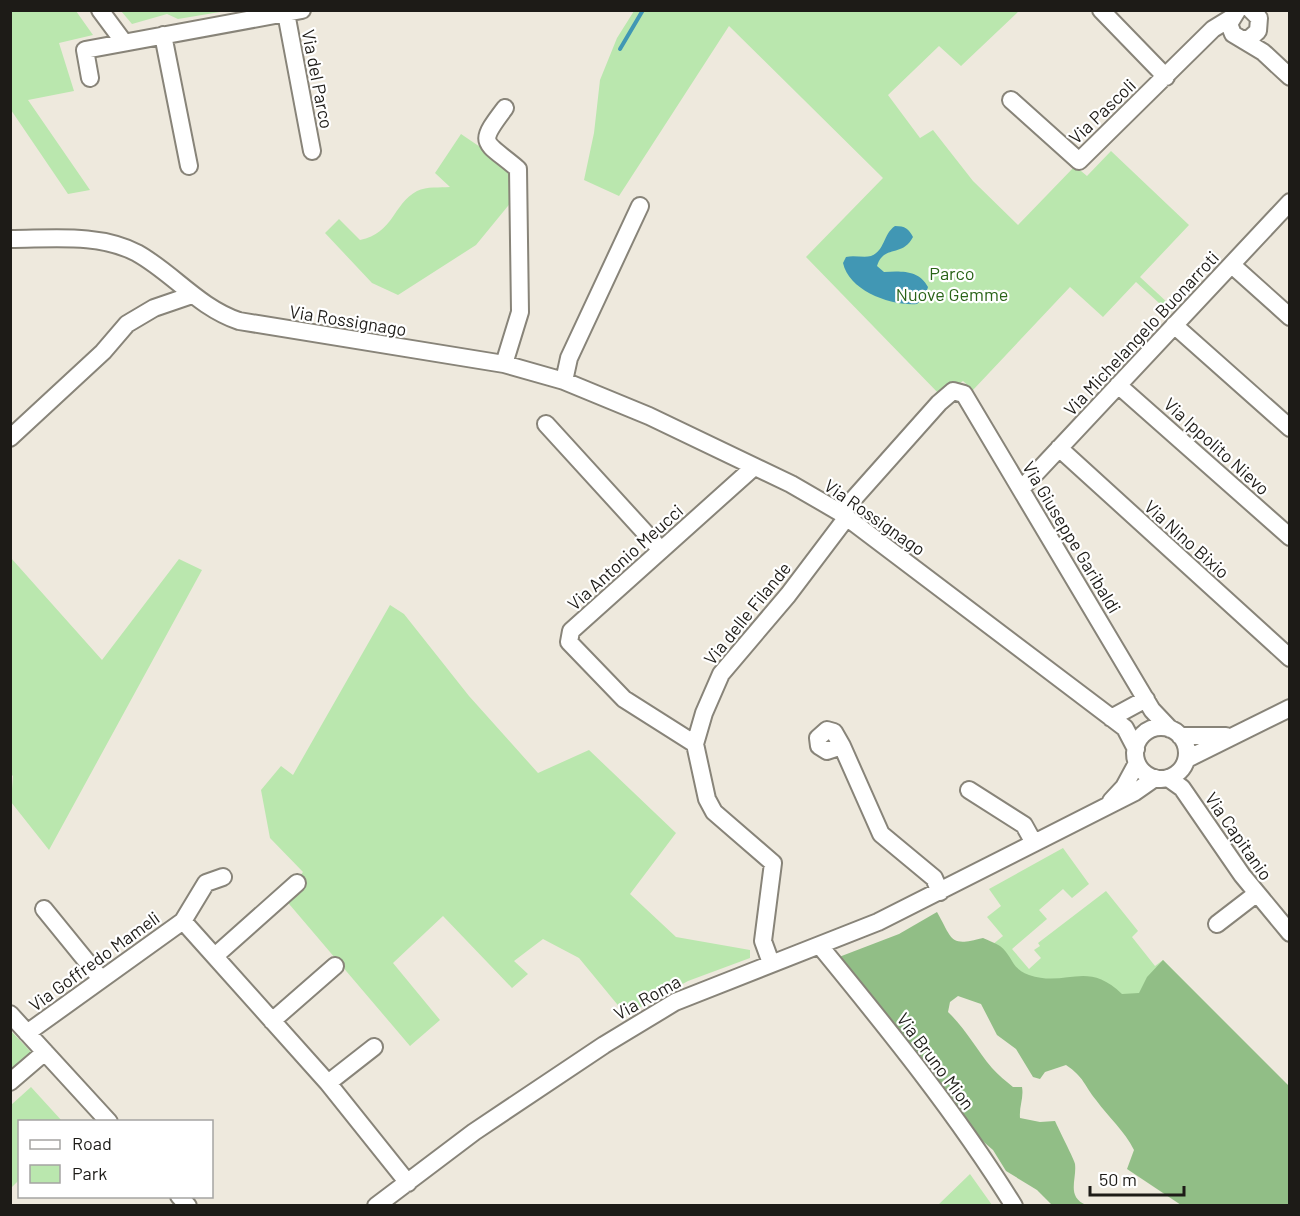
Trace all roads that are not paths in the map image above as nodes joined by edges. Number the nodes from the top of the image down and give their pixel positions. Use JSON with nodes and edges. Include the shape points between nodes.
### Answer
{"nodes":[{"id":1,"x":100,"y":10,"type":"edge"},
{"id":2,"x":1101,"y":10,"type":"edge"},
{"id":3,"x":294,"y":12,"type":"edge"},
{"id":4,"x":1234,"y":14,"type":"edge"},
{"id":5,"x":1258,"y":18,"type":"edge"},
{"id":6,"x":164,"y":35,"type":"junction"},
{"id":7,"x":1240,"y":39,"type":"junction"},
{"id":8,"x":123,"y":41,"type":"junction"},
{"id":9,"x":1202,"y":41,"type":"junction"},
{"id":10,"x":1263,"y":52,"type":"junction"},
{"id":11,"x":1166,"y":77,"type":"junction"},
{"id":12,"x":1290,"y":77,"type":"edge"},
{"id":13,"x":90,"y":78,"type":"dead end"},
{"id":14,"x":1011,"y":100,"type":"dead end"},
{"id":15,"x":505,"y":108,"type":"dead end"},
{"id":16,"x":312,"y":151,"type":"dead end"},
{"id":17,"x":189,"y":166,"type":"dead end"},
{"id":18,"x":1290,"y":202,"type":"edge"},
{"id":19,"x":640,"y":206,"type":"dead end"},
{"id":20,"x":10,"y":239,"type":"edge"},
{"id":21,"x":1232,"y":265,"type":"junction"},
{"id":22,"x":192,"y":295,"type":"junction"},
{"id":23,"x":1290,"y":317,"type":"edge"},
{"id":24,"x":1174,"y":324,"type":"junction"},
{"id":25,"x":504,"y":364,"type":"junction"},
{"id":26,"x":564,"y":381,"type":"junction"},
{"id":27,"x":1118,"y":385,"type":"junction"},
{"id":28,"x":953,"y":391,"type":"joint"},
{"id":29,"x":546,"y":424,"type":"dead end"},
{"id":30,"x":1290,"y":428,"type":"edge"},
{"id":31,"x":10,"y":438,"type":"edge"},
{"id":32,"x":1059,"y":448,"type":"junction"},
{"id":33,"x":754,"y":467,"type":"junction"},
{"id":34,"x":1021,"y":489,"type":"junction"},
{"id":35,"x":844,"y":515,"type":"junction"},
{"id":36,"x":1290,"y":537,"type":"edge"},
{"id":37,"x":661,"y":550,"type":"junction"},
{"id":38,"x":1290,"y":658,"type":"edge"},
{"id":39,"x":1149,"y":704,"type":"junction"},
{"id":40,"x":1290,"y":708,"type":"edge"},
{"id":41,"x":1118,"y":723,"type":"junction"},
{"id":42,"x":1162,"y":732,"type":"junction"},
{"id":43,"x":1232,"y":735,"type":"junction"},
{"id":44,"x":695,"y":744,"type":"junction"},
{"id":45,"x":842,"y":746,"type":"dead end"},
{"id":46,"x":1137,"y":756,"type":"junction"},
{"id":47,"x":1174,"y":774,"type":"junction"},
{"id":48,"x":969,"y":790,"type":"dead end"},
{"id":49,"x":1109,"y":804,"type":"junction"},
{"id":50,"x":1034,"y":843,"type":"junction"},
{"id":51,"x":223,"y":877,"type":"dead end"},
{"id":52,"x":297,"y":883,"type":"dead end"},
{"id":53,"x":940,"y":892,"type":"junction"},
{"id":54,"x":1256,"y":894,"type":"junction"},
{"id":55,"x":44,"y":909,"type":"dead end"},
{"id":56,"x":183,"y":921,"type":"junction"},
{"id":57,"x":1217,"y":924,"type":"dead end"},
{"id":58,"x":1290,"y":933,"type":"edge"},
{"id":59,"x":820,"y":946,"type":"junction"},
{"id":60,"x":216,"y":956,"type":"junction"},
{"id":61,"x":771,"y":963,"type":"junction"},
{"id":62,"x":335,"y":966,"type":"dead end"},
{"id":63,"x":101,"y":979,"type":"junction"},
{"id":64,"x":10,"y":1014,"type":"edge"},
{"id":65,"x":272,"y":1021,"type":"junction"},
{"id":66,"x":27,"y":1033,"type":"junction"},
{"id":67,"x":374,"y":1047,"type":"dead end"},
{"id":68,"x":45,"y":1052,"type":"junction"},
{"id":69,"x":10,"y":1082,"type":"edge"},
{"id":70,"x":328,"y":1083,"type":"junction"},
{"id":71,"x":107,"y":1120,"type":"edge"},
{"id":72,"x":405,"y":1186,"type":"junction"},
{"id":73,"x":376,"y":1206,"type":"edge"},
{"id":74,"x":386,"y":1206,"type":"edge"},
{"id":75,"x":1014,"y":1206,"type":"edge"}],
"edges":[{"from":1,"to":8,"type":"street"},
{"from":2,"to":11,"type":"street"},
{"from":3,"to":6,"type":"street","name":"Via del Parco"},
{"from":3,"to":16,"type":"street","name":"Via del Parco"},
{"from":4,"to":7,"type":"street","via":[[1230,30]]},
{"from":4,"to":9,"type":"street","name":"Via Pascoli"},
{"from":5,"to":7,"type":"street","via":[[1254,36]]},
{"from":5,"to":10,"type":"street"},
{"from":6,"to":8,"type":"street","name":"Via del Parco"},
{"from":6,"to":17,"type":"street"},
{"from":7,"to":9,"type":"street","via":[[1217,34]]},
{"from":7,"to":10,"type":"street"},
{"from":8,"to":13,"type":"street","name":"Via del Parco","via":[[85,50]]},
{"from":9,"to":11,"type":"street","name":"Via Pascoli"},
{"from":10,"to":12,"type":"street"},
{"from":11,"to":14,"type":"street","name":"Via Pascoli","via":[[1079,161]]},
{"from":15,"to":25,"type":"street","via":[[485,138],[518,169],[520,312]]},
{"from":18,"to":21,"type":"street","name":"Via Michelangelo Buonarroti"},
{"from":19,"to":26,"type":"street","via":[[569,358]]},
{"from":20,"to":22,"type":"street","name":"Via Rossignago","via":[[88,240],[120,246],[153,264]]},
{"from":21,"to":23,"type":"street"},
{"from":21,"to":24,"type":"street","name":"Via Michelangelo Buonarroti"},
{"from":22,"to":25,"type":"street","name":"Via Rossignago","via":[[226,316],[262,326]]},
{"from":22,"to":31,"type":"street","via":[[154,308],[127,324],[103,352]]},
{"from":24,"to":27,"type":"street","name":"Via Michelangelo Buonarroti"},
{"from":24,"to":30,"type":"street"},
{"from":25,"to":26,"type":"street","name":"Via Rossignago"},
{"from":26,"to":33,"type":"street","name":"Via Rossignago","via":[[598,393]]},
{"from":27,"to":32,"type":"street","name":"Via Michelangelo Buonarroti"},
{"from":27,"to":36,"type":"street","name":"Via Ippolito Nievo"},
{"from":28,"to":34,"type":"street","name":"Via Giuseppe Garibaldi","via":[[964,394]]},
{"from":28,"to":35,"type":"street","name":"Via delle Filande"},
{"from":29,"to":37,"type":"street"},
{"from":32,"to":34,"type":"street","name":"Via Michelangelo Buonarroti"},
{"from":32,"to":38,"type":"street","name":"Via Nino Bixio"},
{"from":33,"to":35,"type":"street","name":"Via Rossignago"},
{"from":33,"to":37,"type":"street","name":"Via Antonio Meucci"},
{"from":34,"to":39,"type":"street","name":"Via Giuseppe Garibaldi"},
{"from":35,"to":41,"type":"street","name":"Via Rossignago"},
{"from":35,"to":44,"type":"street","name":"Via delle Filande","via":[[788,595],[721,674]]},
{"from":37,"to":44,"type":"street","name":"Via Antonio Meucci","via":[[571,631],[569,642],[624,699]]},
{"from":39,"to":41,"type":"street"},
{"from":39,"to":42,"type":"street","name":"Via Giuseppe Garibaldi"},
{"from":40,"to":43,"type":"street","name":"Via Roma"},
{"from":41,"to":42,"type":"street","name":"Via Rossignago"},
{"from":41,"to":46,"type":"street","name":"Via Rossignago"},
{"from":42,"to":43,"type":"street","name":"Via Roma","via":[[1210,738]]},
{"from":42,"to":46,"type":"street","name":"Via Roma"},
{"from":42,"to":47,"type":"street","via":[[1185,743]]},
{"from":43,"to":47,"type":"street","name":"Via Roma"},
{"from":44,"to":61,"type":"street","name":"Via delle Filande","via":[[707,799],[714,812],[773,863],[763,941]]},
{"from":45,"to":53,"type":"street","via":[[881,834],[934,878]]},
{"from":46,"to":47,"type":"street","via":[[1147,775]]},
{"from":46,"to":49,"type":"street","name":"Via Roma","via":[[1124,787]]},
{"from":47,"to":49,"type":"street","name":"Via Roma"},
{"from":47,"to":54,"type":"street","name":"Via Capitanio"},
{"from":48,"to":50,"type":"street","via":[[1024,825]]},
{"from":49,"to":50,"type":"street","name":"Via Roma"},
{"from":50,"to":53,"type":"street","name":"Via Roma"},
{"from":51,"to":56,"type":"street","name":"Via Goffredo Mameli","via":[[206,883]]},
{"from":52,"to":60,"type":"street"},
{"from":53,"to":59,"type":"street","name":"Via Roma"},
{"from":54,"to":57,"type":"street"},
{"from":54,"to":58,"type":"street","name":"Via Capitanio"},
{"from":55,"to":63,"type":"street"},
{"from":56,"to":60,"type":"street","name":"Via Goffredo Mameli"},
{"from":56,"to":63,"type":"street","name":"Via Goffredo Mameli"},
{"from":59,"to":61,"type":"street","name":"Via Roma"},
{"from":59,"to":75,"type":"street","name":"Via Bruno Mion","via":[[905,1050],[986,1160]]},
{"from":60,"to":65,"type":"street","name":"Via Goffredo Mameli"},
{"from":61,"to":72,"type":"street","name":"Via Roma","via":[[705,988],[645,1019],[474,1132]]},
{"from":62,"to":65,"type":"street"},
{"from":63,"to":66,"type":"street","name":"Via Goffredo Mameli"},
{"from":64,"to":66,"type":"street"},
{"from":65,"to":70,"type":"street","name":"Via Goffredo Mameli"},
{"from":66,"to":68,"type":"street"},
{"from":67,"to":70,"type":"street"},
{"from":68,"to":69,"type":"street"},
{"from":68,"to":71,"type":"street"},
{"from":70,"to":72,"type":"street","name":"Via Goffredo Mameli"},
{"from":72,"to":73,"type":"street","name":"Via Roma"},
{"from":72,"to":74,"type":"street","name":"Via Roma"}]}
